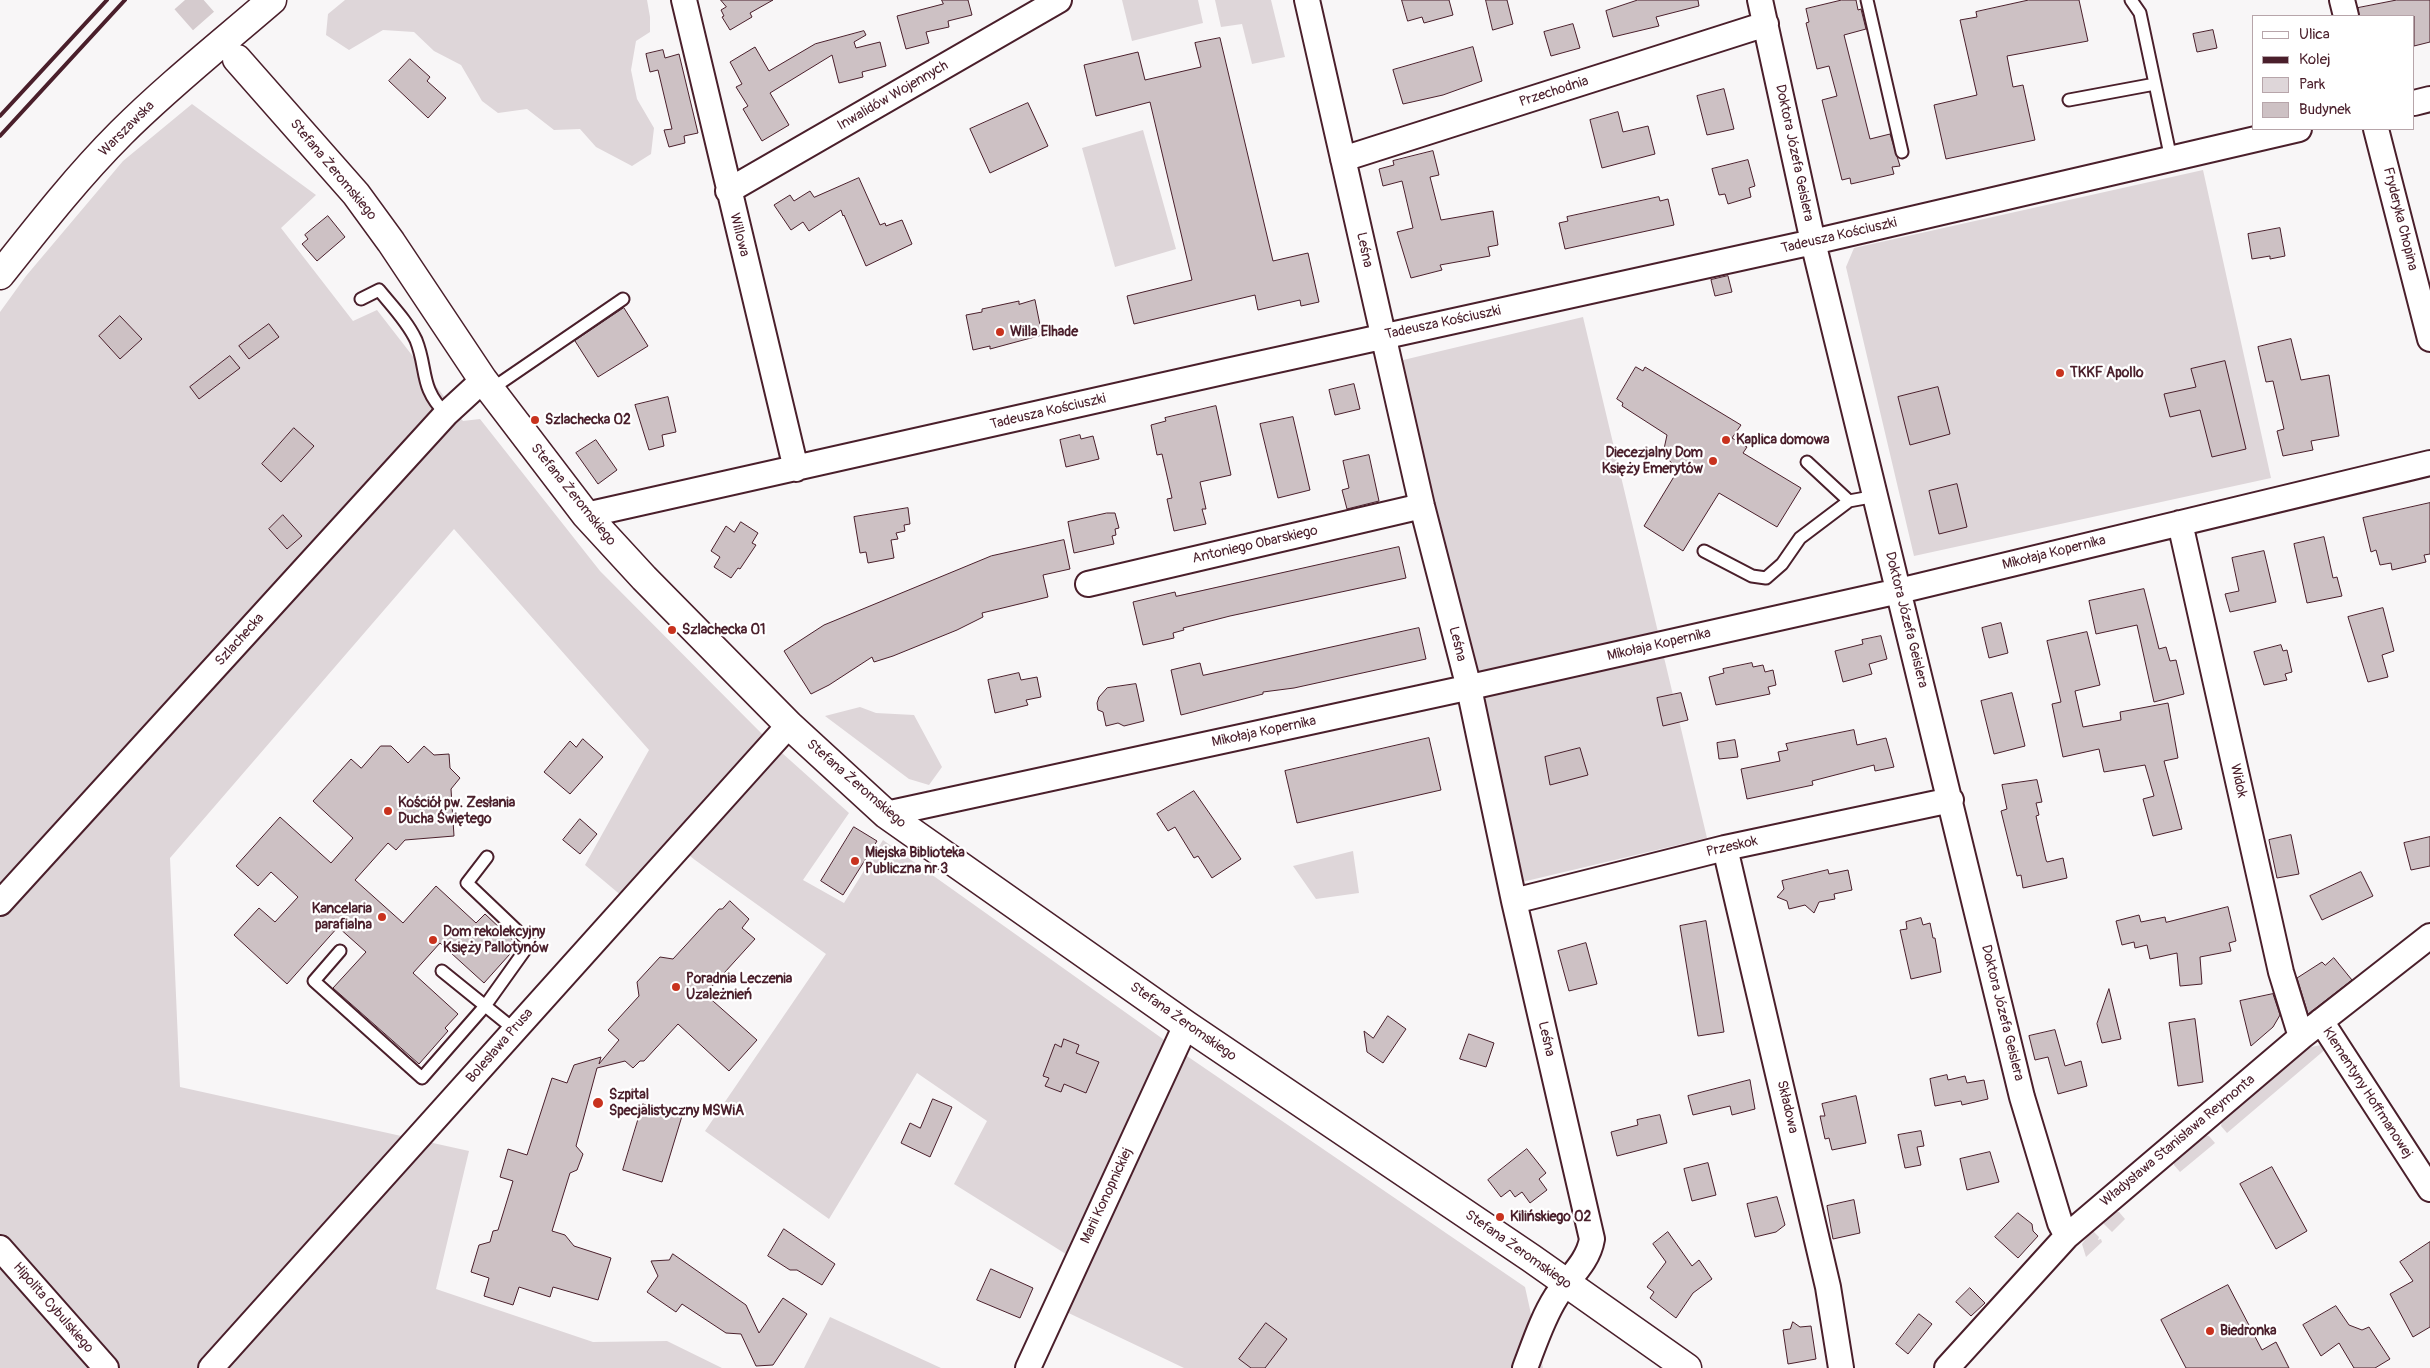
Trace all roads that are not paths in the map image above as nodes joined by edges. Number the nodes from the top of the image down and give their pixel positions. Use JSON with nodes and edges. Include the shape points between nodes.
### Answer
{"nodes":[{"id":1,"x":272,"y":0,"type":"edge"},
{"id":2,"x":684,"y":0,"type":"edge"},
{"id":3,"x":1059,"y":0,"type":"edge"},
{"id":4,"x":1307,"y":0,"type":"edge"},
{"id":5,"x":1760,"y":0,"type":"edge"},
{"id":6,"x":1867,"y":0,"type":"edge"},
{"id":7,"x":2131,"y":0,"type":"edge"},
{"id":8,"x":2342,"y":0,"type":"edge"},
{"id":9,"x":2346,"y":15,"type":"edge"},
{"id":10,"x":1766,"y":24,"type":"junction"},
{"id":11,"x":237,"y":59,"type":"tunnel mouth"},
{"id":12,"x":2155,"y":84,"type":"junction"},
{"id":13,"x":2430,"y":99,"type":"edge"},
{"id":14,"x":2068,"y":100,"type":"dead end"},
{"id":15,"x":2415,"y":103,"type":"edge"},
{"id":16,"x":2295,"y":130,"type":"edge"},
{"id":17,"x":2376,"y":130,"type":"edge"},
{"id":18,"x":1902,"y":152,"type":"dead end"},
{"id":19,"x":2171,"y":158,"type":"junction"},
{"id":20,"x":1343,"y":159,"type":"junction"},
{"id":21,"x":728,"y":191,"type":"junction"},
{"id":22,"x":1813,"y":242,"type":"junction"},
{"id":23,"x":0,"y":276,"type":"edge"},
{"id":24,"x":361,"y":299,"type":"dead end"},
{"id":25,"x":623,"y":299,"type":"dead end"},
{"id":26,"x":1383,"y":337,"type":"junction"},
{"id":27,"x":2430,"y":339,"type":"edge"},
{"id":28,"x":486,"y":385,"type":"junction"},
{"id":29,"x":446,"y":414,"type":"junction"},
{"id":30,"x":1807,"y":462,"type":"dead end"},
{"id":31,"x":2430,"y":463,"type":"edge"},
{"id":32,"x":796,"y":469,"type":"junction"},
{"id":33,"x":1876,"y":496,"type":"junction"},
{"id":34,"x":1849,"y":501,"type":"junction"},
{"id":35,"x":1422,"y":506,"type":"junction"},
{"id":36,"x":586,"y":515,"type":"junction"},
{"id":37,"x":2180,"y":523,"type":"junction"},
{"id":38,"x":1704,"y":552,"type":"dead end"},
{"id":39,"x":1088,"y":584,"type":"dead end"},
{"id":40,"x":1899,"y":591,"type":"junction"},
{"id":41,"x":1468,"y":688,"type":"junction"},
{"id":42,"x":789,"y":725,"type":"junction"},
{"id":43,"x":1951,"y":800,"type":"junction"},
{"id":44,"x":886,"y":814,"type":"junction"},
{"id":45,"x":1725,"y":848,"type":"junction"},
{"id":46,"x":487,"y":857,"type":"dead end"},
{"id":47,"x":1514,"y":901,"type":"junction"},
{"id":48,"x":0,"y":903,"type":"edge"},
{"id":49,"x":2430,"y":936,"type":"edge"},
{"id":50,"x":340,"y":951,"type":"dead end"},
{"id":51,"x":442,"y":971,"type":"dead end"},
{"id":52,"x":485,"y":1006,"type":"junction"},
{"id":53,"x":2321,"y":1021,"type":"junction"},
{"id":54,"x":1186,"y":1024,"type":"junction"},
{"id":55,"x":515,"y":1030,"type":"junction"},
{"id":56,"x":2301,"y":1037,"type":"junction"},
{"id":57,"x":2430,"y":1189,"type":"edge"},
{"id":58,"x":2067,"y":1236,"type":"junction"},
{"id":59,"x":0,"y":1248,"type":"edge"},
{"id":60,"x":1566,"y":1284,"type":"junction"},
{"id":61,"x":106,"y":1368,"type":"edge"},
{"id":62,"x":211,"y":1368,"type":"edge"},
{"id":63,"x":1028,"y":1368,"type":"edge"},
{"id":64,"x":1524,"y":1368,"type":"edge"},
{"id":65,"x":1687,"y":1368,"type":"edge"},
{"id":66,"x":1841,"y":1368,"type":"edge"},
{"id":67,"x":1947,"y":1368,"type":"edge"}],
"edges":[{"from":1,"to":23,"type":"main road","name":"Warszawska","via":[[120,134]]},
{"from":2,"to":21,"type":"street","name":"Willowa"},
{"from":3,"to":21,"type":"street","name":"Inwalidów Wojennych"},
{"from":4,"to":20,"type":"street","name":"Leśna"},
{"from":5,"to":10,"type":"street","name":"Doktora Józefa Geislera"},
{"from":6,"to":18,"type":"lane"},
{"from":7,"to":12,"type":"lane","via":[[2140,13]]},
{"from":8,"to":9,"type":"street"},
{"from":10,"to":20,"type":"street","name":"Przechodnia"},
{"from":10,"to":22,"type":"street","name":"Doktora Józefa Geislera"},
{"from":11,"to":28,"type":"main road","name":"Stefana Żeromskiego","via":[[356,194]]},
{"from":12,"to":14,"type":"lane"},
{"from":12,"to":19,"type":"lane"},
{"from":13,"to":15,"type":"street"},
{"from":16,"to":19,"type":"street","name":"Tadeusza Kościuszki"},
{"from":17,"to":27,"type":"street","name":"Fryderyka Chopina"},
{"from":19,"to":22,"type":"street","name":"Tadeusza Kościuszki"},
{"from":20,"to":26,"type":"street","name":"Leśna"},
{"from":21,"to":32,"type":"street","name":"Willowa"},
{"from":22,"to":26,"type":"street","name":"Tadeusza Kościuszki"},
{"from":22,"to":33,"type":"street","name":"Doktora Józefa Geislera"},
{"from":24,"to":29,"type":"lane","via":[[379,290],[405,322],[419,348],[429,393]]},
{"from":25,"to":28,"type":"lane"},
{"from":26,"to":32,"type":"street","name":"Tadeusza Kościuszki"},
{"from":26,"to":35,"type":"street","name":"Leśna"},
{"from":28,"to":29,"type":"street","name":"Szlachecka"},
{"from":28,"to":36,"type":"main road","name":"Stefana Żeromskiego"},
{"from":29,"to":48,"type":"street","name":"Szlachecka"},
{"from":30,"to":34,"type":"lane"},
{"from":31,"to":37,"type":"street","name":"Mikołaja Kopernika"},
{"from":32,"to":36,"type":"street","name":"Tadeusza Kościuszki"},
{"from":33,"to":34,"type":"lane"},
{"from":33,"to":40,"type":"street","name":"Doktora Józefa Geislera"},
{"from":34,"to":38,"type":"lane","via":[[1800,538],[1782,564],[1766,578],[1752,576]]},
{"from":35,"to":39,"type":"street","name":"Antoniego Obarskiego"},
{"from":35,"to":41,"type":"street","name":"Leśna"},
{"from":36,"to":42,"type":"main road","name":"Stefana Żeromskiego"},
{"from":37,"to":40,"type":"street","name":"Mikołaja Kopernika"},
{"from":37,"to":56,"type":"street","name":"Widok","via":[[2281,972]]},
{"from":40,"to":41,"type":"street","name":"Mikołaja Kopernika"},
{"from":40,"to":43,"type":"street","name":"Doktora Józefa Geislera"},
{"from":41,"to":44,"type":"street","name":"Mikołaja Kopernika"},
{"from":41,"to":47,"type":"street","name":"Leśna"},
{"from":42,"to":44,"type":"main road","name":"Stefana Żeromskiego"},
{"from":42,"to":55,"type":"street","name":"Bolesława Prusa"},
{"from":43,"to":45,"type":"street","name":"Przeskok"},
{"from":43,"to":58,"type":"street","name":"Doktora Józefa Geislera","via":[[2022,1097],[2060,1223]]},
{"from":44,"to":54,"type":"main road","name":"Stefana Żeromskiego"},
{"from":45,"to":47,"type":"street","name":"Przeskok"},
{"from":45,"to":66,"type":"street","name":"Składowa","via":[[1828,1287]]},
{"from":46,"to":52,"type":"lane","via":[[467,883],[530,943]]},
{"from":47,"to":60,"type":"street","name":"Leśna","via":[[1592,1239],[1585,1258]]},
{"from":49,"to":53,"type":"street","name":"Władysława Stanisława Reymonta"},
{"from":50,"to":52,"type":"lane","via":[[314,981],[422,1078]]},
{"from":51,"to":52,"type":"lane"},
{"from":52,"to":55,"type":"lane"},
{"from":53,"to":56,"type":"street","name":"Władysława Stanisława Reymonta"},
{"from":53,"to":57,"type":"street","name":"Klementyny Hoffmanowej"},
{"from":54,"to":60,"type":"main road","name":"Stefana Żeromskiego"},
{"from":54,"to":63,"type":"street","name":"Marii Konopnickiej"},
{"from":55,"to":62,"type":"street","name":"Bolesława Prusa"},
{"from":56,"to":58,"type":"street","name":"Władysława Stanisława Reymonta"},
{"from":58,"to":67,"type":"street","name":"Władysława Stanisława Reymonta"},
{"from":59,"to":61,"type":"street","name":"Hipolita Cybulskiego"},
{"from":60,"to":64,"type":"street","name":"Leśna","via":[[1548,1311]]},
{"from":60,"to":65,"type":"main road","name":"Stefana Żeromskiego"}]}
